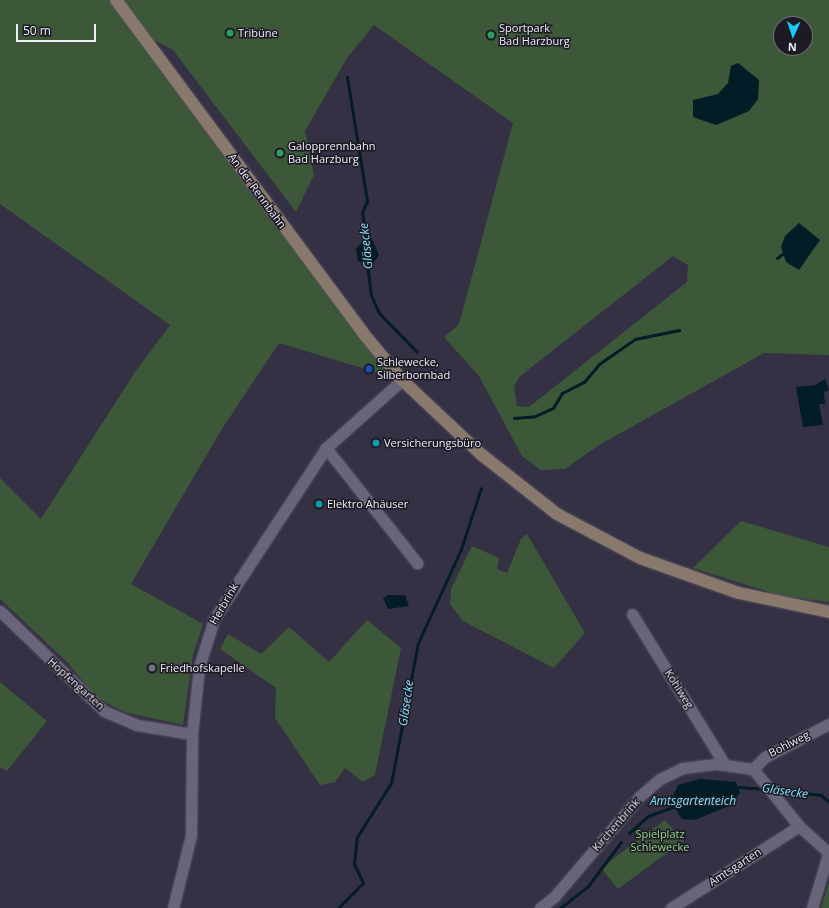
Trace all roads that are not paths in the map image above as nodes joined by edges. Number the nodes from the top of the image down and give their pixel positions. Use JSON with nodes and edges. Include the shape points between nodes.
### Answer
{"nodes":[{"id":1,"x":116,"y":0,"type":"edge"},
{"id":2,"x":402,"y":380,"type":"junction"},
{"id":3,"x":326,"y":448,"type":"junction"},
{"id":4,"x":418,"y":563,"type":"dead end"},
{"id":5,"x":0,"y":611,"type":"edge"},
{"id":6,"x":829,"y":612,"type":"edge"},
{"id":7,"x":632,"y":614,"type":"dead end"},
{"id":8,"x":829,"y":724,"type":"edge"},
{"id":9,"x":192,"y":734,"type":"junction"},
{"id":10,"x":725,"y":765,"type":"junction"},
{"id":11,"x":753,"y":769,"type":"junction"},
{"id":12,"x":799,"y":826,"type":"junction"},
{"id":13,"x":828,"y":852,"type":"edge"},
{"id":14,"x":172,"y":908,"type":"edge"},
{"id":15,"x":540,"y":908,"type":"edge"},
{"id":16,"x":671,"y":908,"type":"edge"},
{"id":17,"x":812,"y":908,"type":"edge"}],
"edges":[{"from":1,"to":2,"type":"main road","name":"An der Rennbahn","via":[[147,37],[260,196]]},
{"from":2,"to":3,"type":"street","name":"Herbrink"},
{"from":2,"to":6,"type":"main road","name":"An der Rennbahn","via":[[526,492],[592,535],[688,578],[780,604]]},
{"from":3,"to":4,"type":"street"},
{"from":3,"to":9,"type":"street","name":"Herbrink","via":[[214,619],[199,667]]},
{"from":5,"to":9,"type":"street","name":"Hopfengarten","via":[[104,710],[137,724]]},
{"from":7,"to":10,"type":"street","name":"Kohlweg"},
{"from":8,"to":11,"type":"street","name":"Bohlweg","via":[[765,757]]},
{"from":9,"to":14,"type":"street","name":"Herbrink","via":[[191,835]]},
{"from":10,"to":11,"type":"street","name":"Kirchenbrink"},
{"from":10,"to":15,"type":"street","name":"Kirchenbrink","via":[[683,768],[660,779],[616,822],[571,879]]},
{"from":11,"to":12,"type":"street","via":[[763,778]]},
{"from":12,"to":13,"type":"street"},
{"from":12,"to":16,"type":"street","name":"Amtsgarten"},
{"from":13,"to":17,"type":"street"}]}
